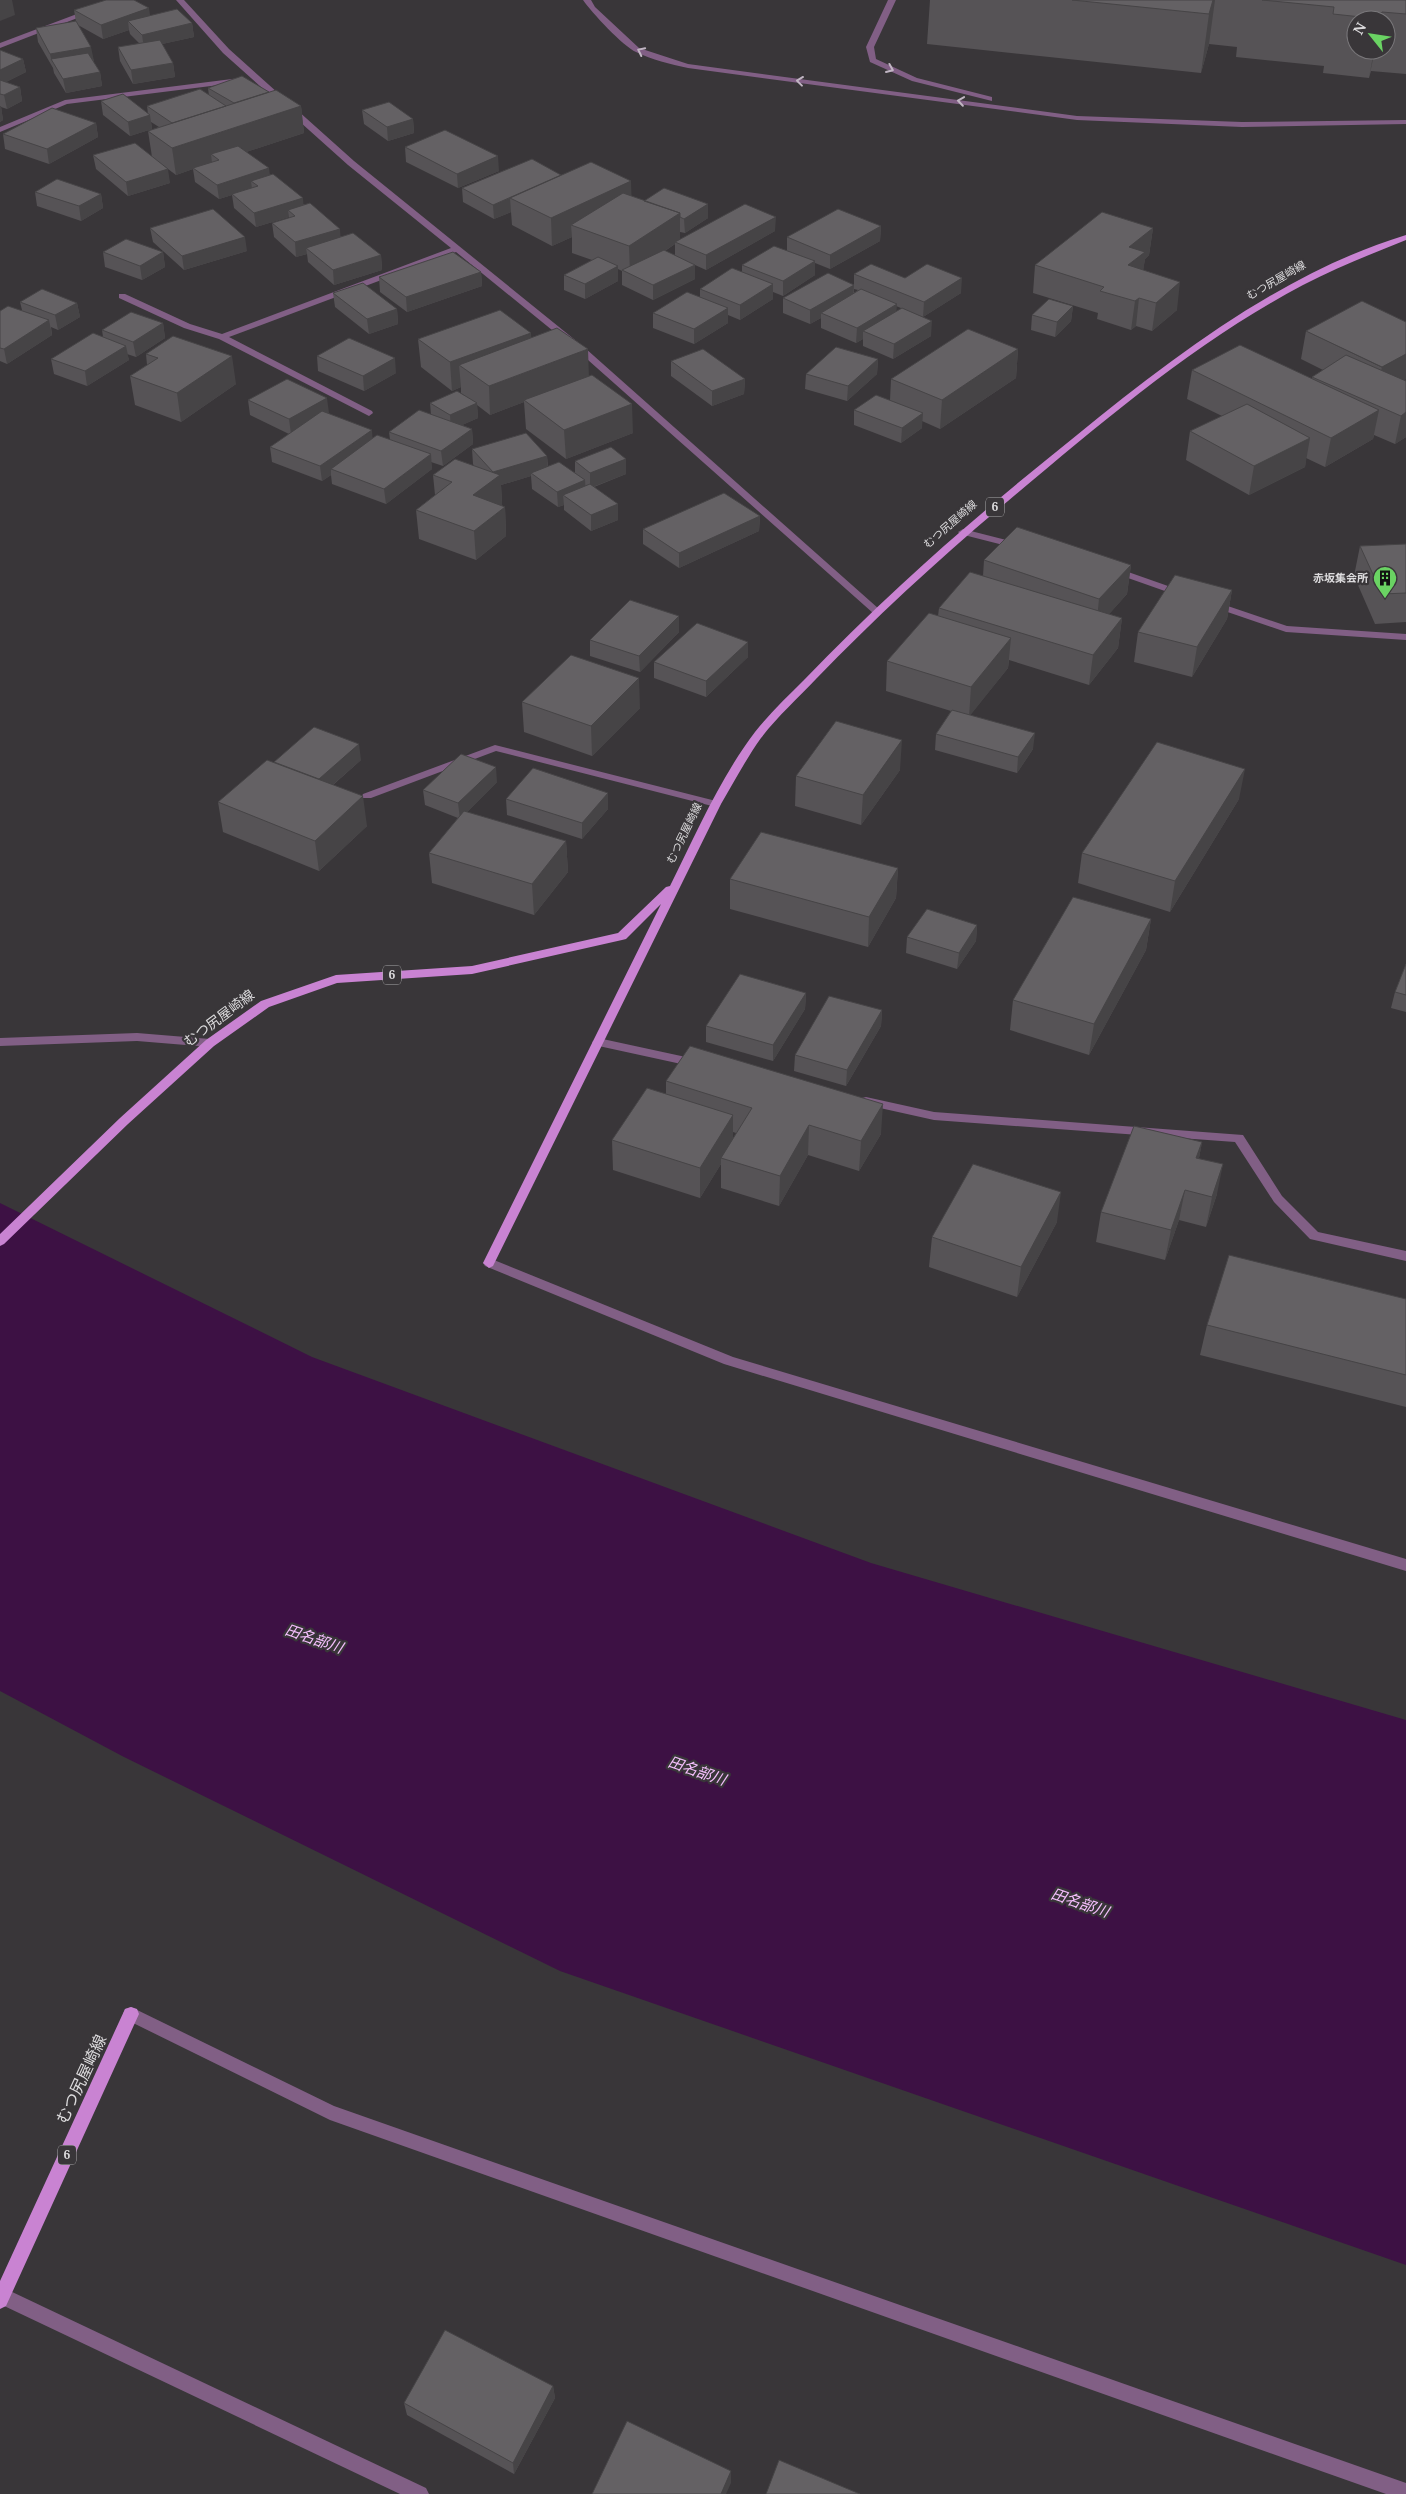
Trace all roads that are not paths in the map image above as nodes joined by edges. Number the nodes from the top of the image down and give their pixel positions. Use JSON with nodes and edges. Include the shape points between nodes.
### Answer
{"nodes":[{"id":1,"x":120,"y":0,"type":"edge"},
{"id":2,"x":180,"y":0,"type":"edge"},
{"id":3,"x":587,"y":0,"type":"edge"},
{"id":4,"x":892,"y":0,"type":"edge"},
{"id":5,"x":0,"y":46,"type":"edge"},
{"id":6,"x":257,"y":78,"type":"junction"},
{"id":7,"x":1026,"y":111,"type":"junction"},
{"id":8,"x":1406,"y":122,"type":"edge"},
{"id":9,"x":0,"y":130,"type":"edge"},
{"id":10,"x":1406,"y":237,"type":"edge"},
{"id":11,"x":457,"y":249,"type":"junction"},
{"id":12,"x":122,"y":296,"type":"dead end"},
{"id":13,"x":222,"y":337,"type":"junction"},
{"id":14,"x":369,"y":413,"type":"dead end"},
{"id":15,"x":963,"y":532,"type":"junction"},
{"id":16,"x":1029,"y":549,"type":"edge"},
{"id":17,"x":1104,"y":568,"type":"edge"},
{"id":18,"x":876,"y":612,"type":"junction"},
{"id":19,"x":1406,"y":637,"type":"edge"},
{"id":20,"x":367,"y":796,"type":"dead end"},
{"id":21,"x":716,"y":804,"type":"junction"},
{"id":22,"x":679,"y":880,"type":"junction"},
{"id":23,"x":0,"y":1042,"type":"edge"},
{"id":24,"x":598,"y":1042,"type":"junction"},
{"id":25,"x":210,"y":1043,"type":"junction"},
{"id":26,"x":703,"y":1065,"type":"edge"},
{"id":27,"x":857,"y":1099,"type":"edge"},
{"id":28,"x":0,"y":1241,"type":"edge"},
{"id":29,"x":1406,"y":1256,"type":"edge"},
{"id":30,"x":489,"y":1263,"type":"joint"},
{"id":31,"x":1406,"y":1565,"type":"edge"},
{"id":32,"x":132,"y":2014,"type":"joint"},
{"id":33,"x":1,"y":2295,"type":"edge"},
{"id":34,"x":1406,"y":2492,"type":"edge"},
{"id":35,"x":420,"y":2494,"type":"edge"}],
"edges":[{"from":1,"to":5,"type":"street"},
{"from":2,"to":6,"type":"street"},
{"from":7,"to":3,"type":"street","one_way":true,"via":[[688,66],[660,59],[636,50]]},
{"from":4,"to":7,"type":"street","one_way":true,"via":[[870,46],[873,60],[885,68]]},
{"from":6,"to":9,"type":"street","via":[[66,102]]},
{"from":6,"to":11,"type":"street","via":[[351,163]]},
{"from":7,"to":8,"type":"street","via":[[1142,122]]},
{"from":10,"to":15,"type":"main road","name":"むつ尻屋崎線","number":"6","via":[[1371,249],[1302,283],[1227,328],[1147,383]]},
{"from":11,"to":13,"type":"street"},
{"from":11,"to":18,"type":"street","via":[[582,350]]},
{"from":12,"to":13,"type":"street","via":[[187,326]]},
{"from":13,"to":14,"type":"street"},
{"from":15,"to":16,"type":"street"},
{"from":15,"to":18,"type":"main road","name":"むつ尻屋崎線","number":"6"},
{"from":17,"to":19,"type":"street","via":[[1286,629]]},
{"from":18,"to":21,"type":"main road","name":"むつ尻屋崎線","number":"6","via":[[759,735]]},
{"from":20,"to":21,"type":"street","via":[[495,748]]},
{"from":21,"to":22,"type":"main road","name":"むつ尻屋崎線","number":"6"},
{"from":22,"to":24,"type":"main road","name":"むつ尻屋崎線","number":"6"},
{"from":22,"to":25,"type":"main road","name":"むつ尻屋崎線","number":"6","via":[[622,936],[472,970],[336,979],[265,1004]]},
{"from":23,"to":25,"type":"street","via":[[137,1037]]},
{"from":24,"to":26,"type":"street"},
{"from":24,"to":30,"type":"main road","name":"むつ尻屋崎線","number":"6"},
{"from":25,"to":28,"type":"main road","name":"むつ尻屋崎線","number":"6"},
{"from":27,"to":29,"type":"street","via":[[934,1116],[1239,1138],[1278,1200],[1314,1236]]},
{"from":30,"to":31,"type":"street","via":[[729,1361]]},
{"from":32,"to":33,"type":"main road","name":"むつ尻屋崎線","number":"6"},
{"from":32,"to":34,"type":"street","via":[[330,2112]]},
{"from":33,"to":35,"type":"street"}]}
